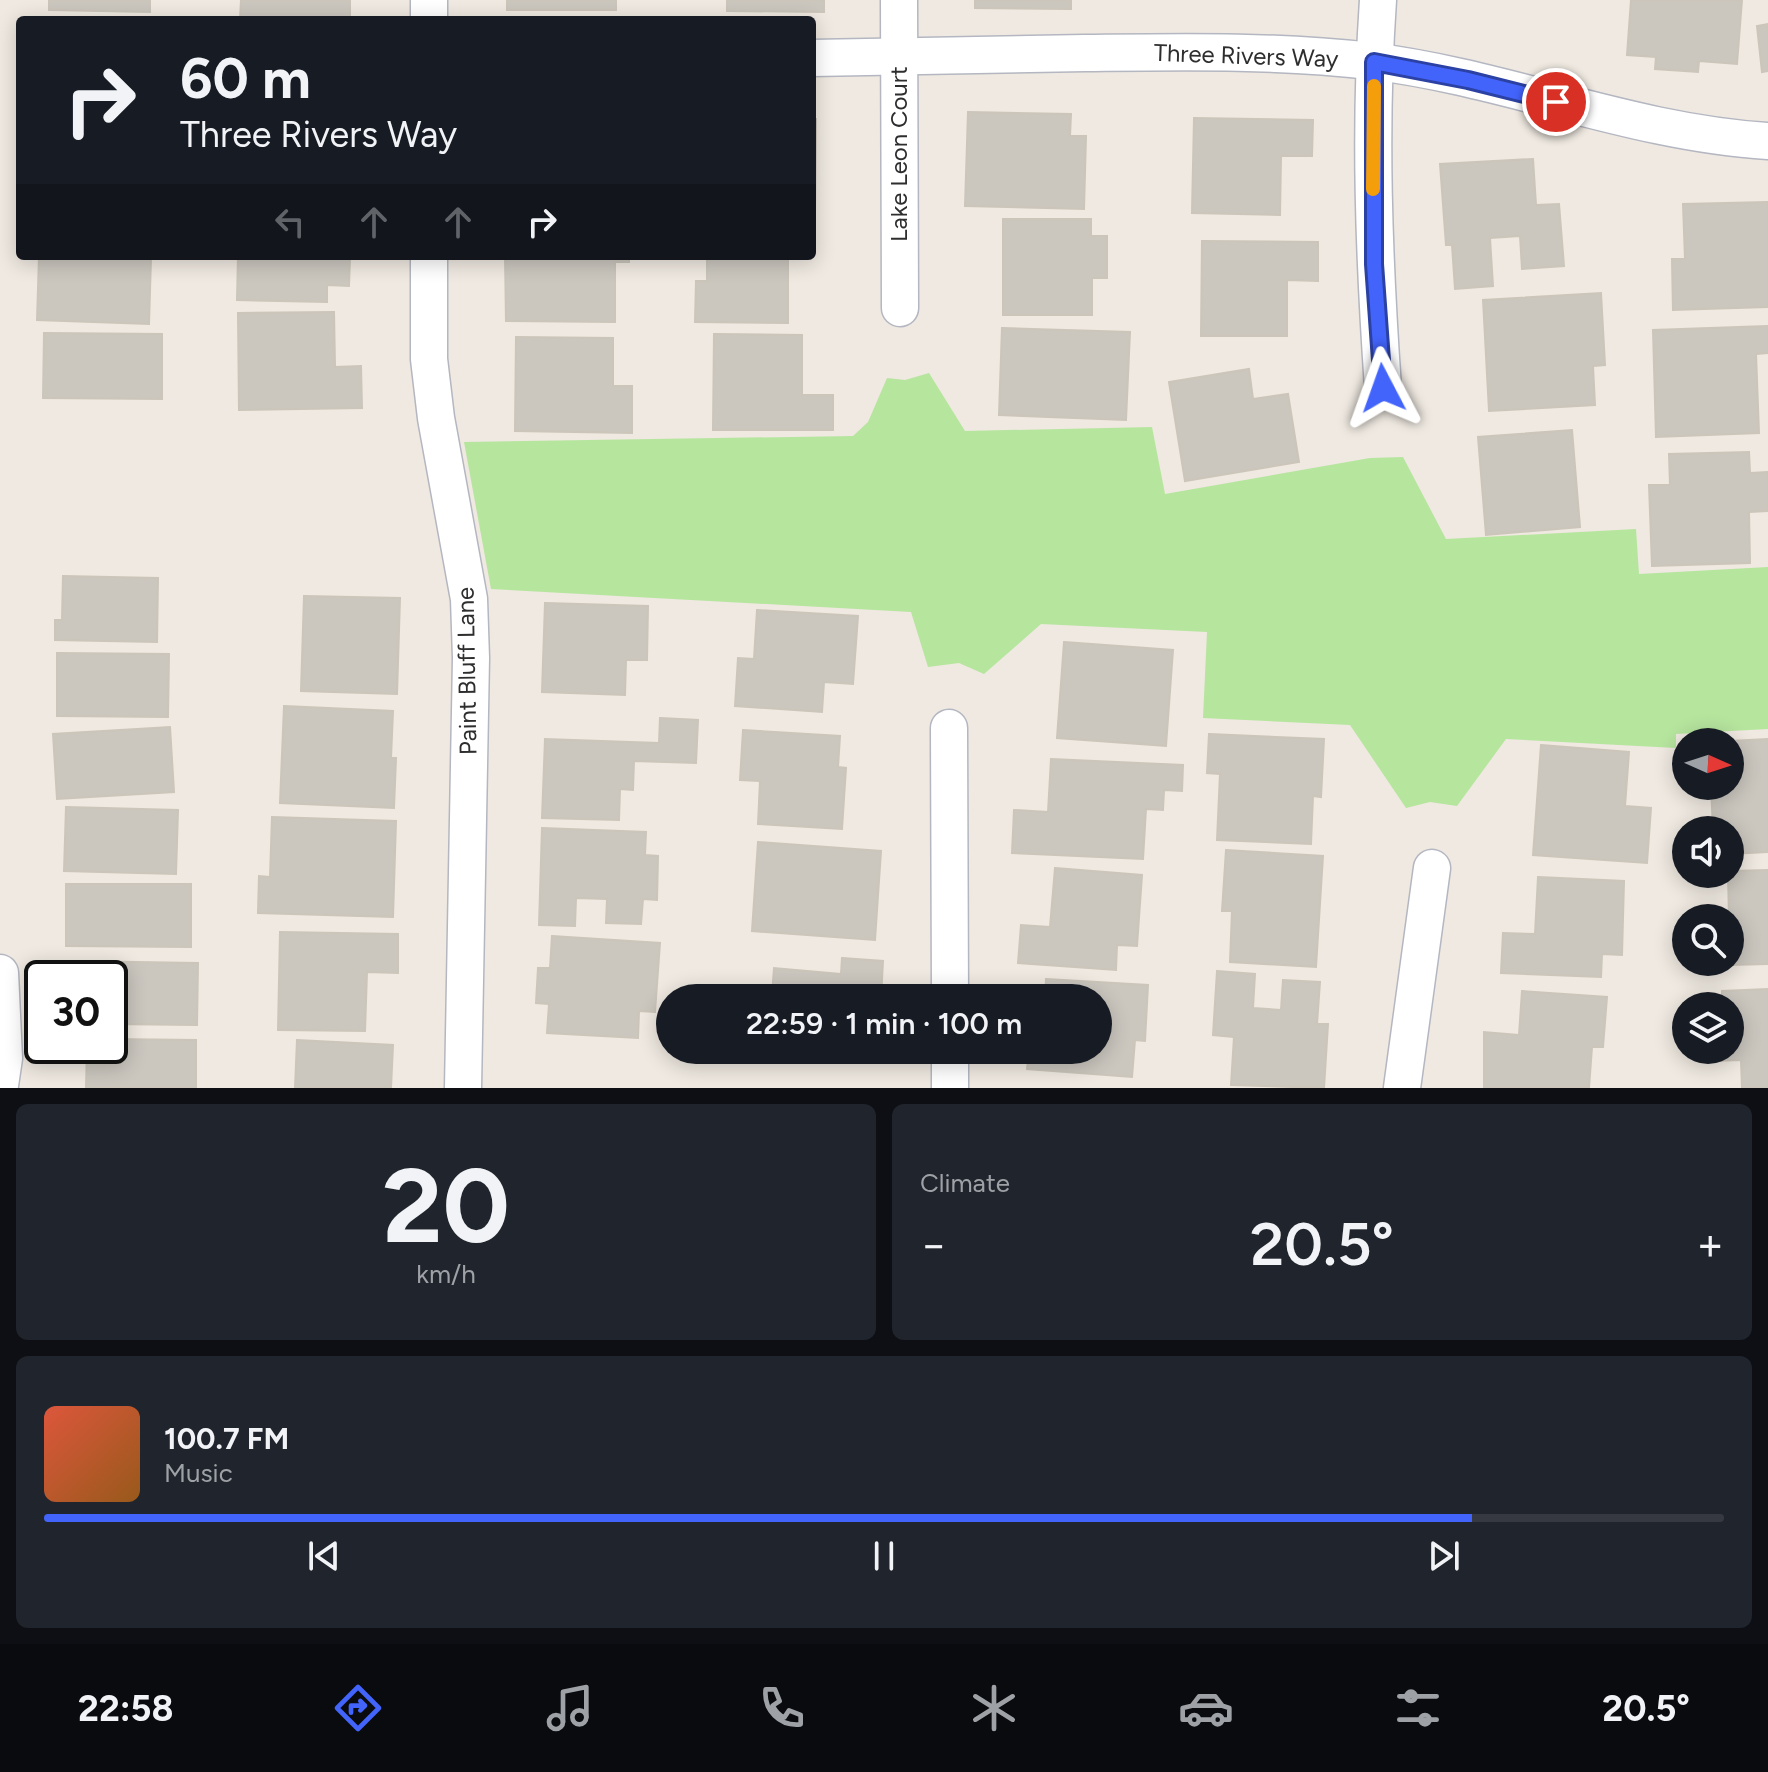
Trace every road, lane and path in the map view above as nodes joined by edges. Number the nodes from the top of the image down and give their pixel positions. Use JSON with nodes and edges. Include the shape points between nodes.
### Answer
{"nodes":[{"id":1,"x":899,"y":0,"type":"edge"},
{"id":2,"x":1378,"y":0,"type":"edge"},
{"id":3,"x":899,"y":57,"type":"junction"},
{"id":4,"x":816,"y":58,"type":"edge"},
{"id":5,"x":1374,"y":62,"type":"junction"},
{"id":6,"x":1768,"y":141,"type":"edge"},
{"id":7,"x":429,"y":260,"type":"edge"},
{"id":8,"x":900,"y":308,"type":"dead end"},
{"id":9,"x":1383,"y":388,"type":"dead end"},
{"id":10,"x":949,"y":728,"type":"dead end"},
{"id":11,"x":1432,"y":868,"type":"dead end"},
{"id":12,"x":0,"y":973,"type":"edge"},
{"id":13,"x":950,"y":984,"type":"edge"},
{"id":14,"x":950,"y":1064,"type":"edge"},
{"id":15,"x":0,"y":1085,"type":"edge"},
{"id":16,"x":463,"y":1088,"type":"edge"},
{"id":17,"x":950,"y":1088,"type":"edge"},
{"id":18,"x":1402,"y":1088,"type":"edge"}],
"edges":[{"from":1,"to":3,"type":"street","name":"Lake Leon Court"},
{"from":2,"to":5,"type":"street"},
{"from":3,"to":4,"type":"street","name":"Three Rivers Way"},
{"from":3,"to":5,"type":"street","name":"Three Rivers Way","via":[[1208,51]]},
{"from":3,"to":8,"type":"street","name":"Lake Leon Court"},
{"from":5,"to":6,"type":"street","name":"Three Rivers Way","via":[[1644,123]]},
{"from":5,"to":9,"type":"street","via":[[1374,264]]},
{"from":7,"to":16,"type":"street","name":"Paint Bluff Lane","via":[[429,359],[469,599]]},
{"from":10,"to":13,"type":"street"},
{"from":11,"to":18,"type":"street"},
{"from":12,"to":15,"type":"street"},
{"from":14,"to":17,"type":"street"}]}
